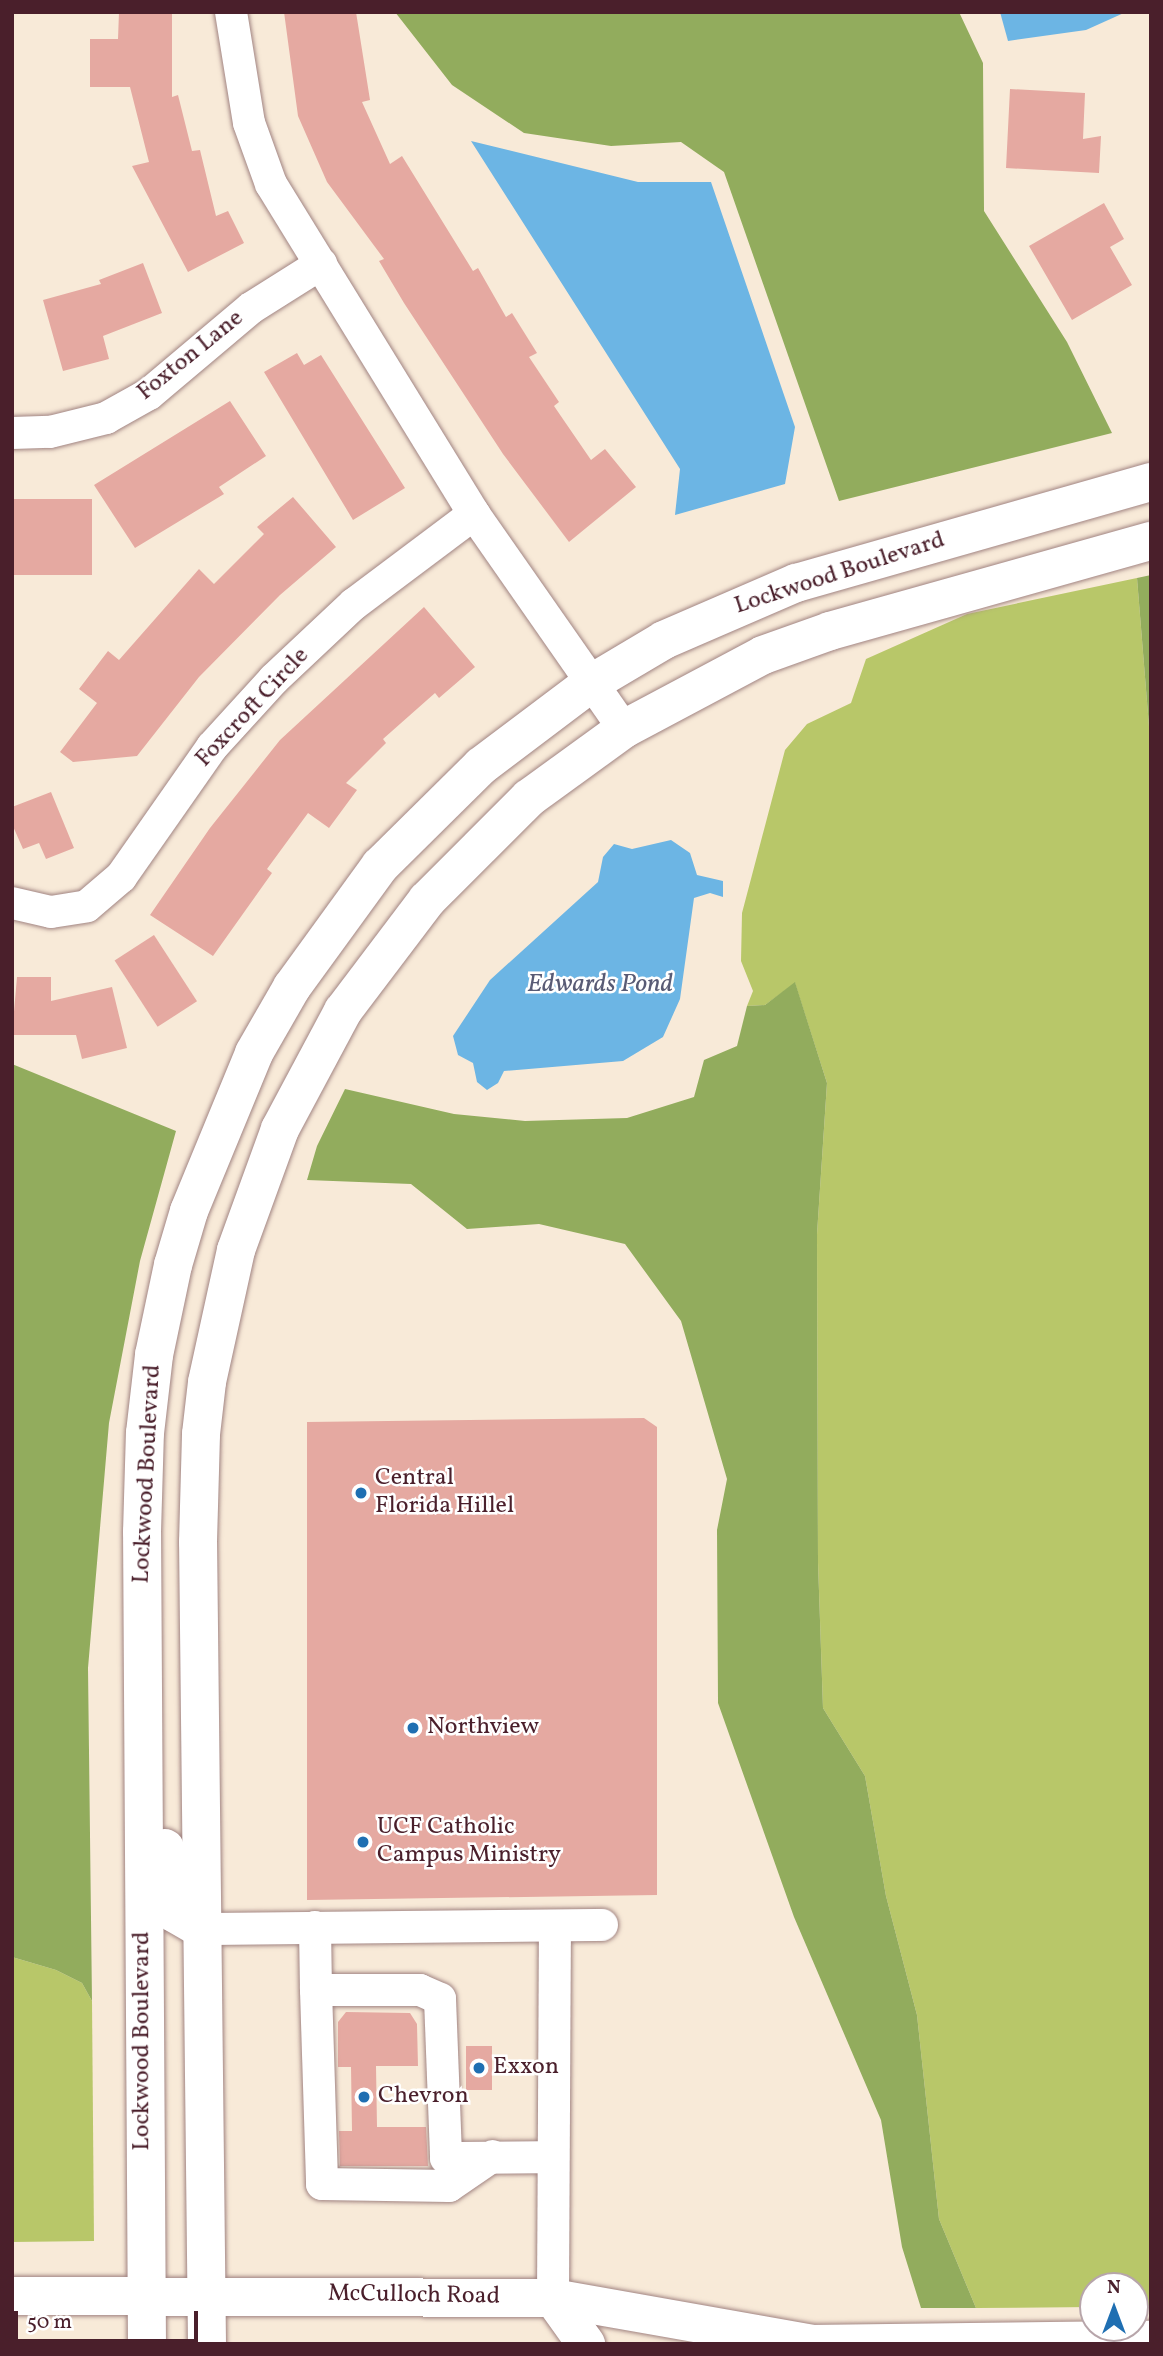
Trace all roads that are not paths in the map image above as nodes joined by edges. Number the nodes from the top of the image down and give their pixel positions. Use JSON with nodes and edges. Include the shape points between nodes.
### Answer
{"nodes":[{"id":1,"x":231,"y":12,"type":"edge"},
{"id":2,"x":321,"y":264,"type":"junction"},
{"id":3,"x":12,"y":433,"type":"edge"},
{"id":4,"x":1151,"y":482,"type":"edge"},
{"id":5,"x":474,"y":514,"type":"junction"},
{"id":6,"x":1151,"y":541,"type":"edge"},
{"id":7,"x":590,"y":684,"type":"junction"},
{"id":8,"x":624,"y":729,"type":"junction"},
{"id":9,"x":12,"y":903,"type":"edge"},
{"id":10,"x":167,"y":1292,"type":"junction"},
{"id":11,"x":221,"y":1306,"type":"junction"},
{"id":12,"x":142,"y":1648,"type":"junction"},
{"id":13,"x":144,"y":1718,"type":"junction"},
{"id":14,"x":202,"y":1862,"type":"junction"},
{"id":15,"x":602,"y":1925,"type":"dead end"},
{"id":16,"x":555,"y":1926,"type":"junction"},
{"id":17,"x":315,"y":1927,"type":"junction"},
{"id":18,"x":202,"y":1929,"type":"junction"},
{"id":19,"x":316,"y":1990,"type":"junction"},
{"id":20,"x":493,"y":2156,"type":"junction"},
{"id":21,"x":552,"y":2157,"type":"junction"},
{"id":22,"x":148,"y":2294,"type":"junction"},
{"id":23,"x":206,"y":2294,"type":"junction"},
{"id":24,"x":12,"y":2296,"type":"edge"},
{"id":25,"x":553,"y":2298,"type":"junction"},
{"id":26,"x":1151,"y":2340,"type":"edge"},
{"id":27,"x":148,"y":2344,"type":"edge"},
{"id":28,"x":206,"y":2344,"type":"edge"},
{"id":29,"x":586,"y":2344,"type":"edge"},
{"id":30,"x":810,"y":2344,"type":"edge"}],
"edges":[{"from":1,"to":2,"type":"street","via":[[248,123],[271,184]]},
{"from":2,"to":3,"type":"street","name":"Foxton Lane","via":[[251,308],[149,394],[117,412],[50,432]]},
{"from":2,"to":5,"type":"street"},
{"from":4,"to":7,"type":"main road","name":"Lockwood Boulevard","via":[[796,583],[664,640]]},
{"from":5,"to":7,"type":"street"},
{"from":5,"to":9,"type":"street","name":"Foxcroft Circle","via":[[354,604],[274,679],[212,747],[121,877],[87,906],[51,912]]},
{"from":6,"to":8,"type":"main road","name":"Lockwood Boulevard","via":[[830,631],[751,661]]},
{"from":7,"to":8,"type":"street"},
{"from":7,"to":10,"type":"main road","name":"Lockwood Boulevard","via":[[481,766],[414,832],[352,902],[292,987],[233,1096],[189,1210]]},
{"from":8,"to":11,"type":"main road","name":"Lockwood Boulevard","via":[[529,798],[480,844],[386,949],[350,1000],[280,1129],[253,1194]]},
{"from":10,"to":11,"type":"main road"},
{"from":10,"to":12,"type":"main road","name":"Lockwood Boulevard","via":[[145,1433]]},
{"from":11,"to":14,"type":"main road","name":"Lockwood Boulevard","via":[[201,1434]]},
{"from":12,"to":13,"type":"main road","name":"Lockwood Boulevard"},
{"from":12,"to":14,"type":"main road","via":[[165,1661],[182,1686],[184,1833]]},
{"from":13,"to":18,"type":"main road","via":[[164,1760],[166,1885],[174,1913]]},
{"from":13,"to":22,"type":"main road","name":"Lockwood Boulevard","via":[[144,2260]]},
{"from":14,"to":18,"type":"main road","name":"Lockwood Boulevard"},
{"from":15,"to":16,"type":"street"},
{"from":16,"to":17,"type":"street"},
{"from":16,"to":21,"type":"street"},
{"from":17,"to":18,"type":"street"},
{"from":17,"to":19,"type":"street"},
{"from":18,"to":23,"type":"main road","name":"Lockwood Boulevard"},
{"from":19,"to":20,"type":"street","via":[[420,1990],[440,1999],[446,2158]]},
{"from":19,"to":20,"type":"street","via":[[322,2183],[449,2186]]},
{"from":20,"to":21,"type":"street"},
{"from":21,"to":25,"type":"street"},
{"from":22,"to":23,"type":"main road","name":"McCulloch Road"},
{"from":22,"to":24,"type":"main road","name":"McCulloch Road"},
{"from":22,"to":27,"type":"main road","name":"Lockwood Boulevard"},
{"from":23,"to":25,"type":"main road","name":"McCulloch Road"},
{"from":23,"to":28,"type":"main road","name":"Lockwood Boulevard"},
{"from":25,"to":29,"type":"main road"},
{"from":25,"to":30,"type":"main road","name":"McCulloch Road"},
{"from":26,"to":30,"type":"main road","name":"McCulloch Road"}]}
